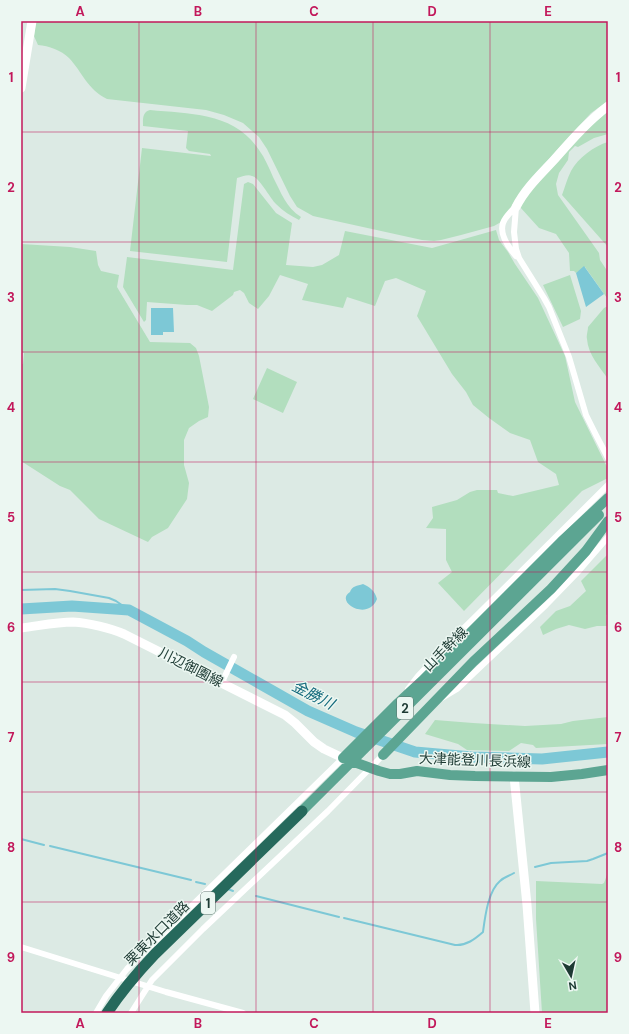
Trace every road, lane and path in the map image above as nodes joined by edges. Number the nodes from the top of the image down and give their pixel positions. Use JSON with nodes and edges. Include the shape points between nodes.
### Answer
{"nodes":[{"id":1,"x":32,"y":21,"type":"edge"},
{"id":2,"x":21,"y":88,"type":"edge"},
{"id":3,"x":608,"y":106,"type":"edge"},
{"id":4,"x":516,"y":207,"type":"junction"},
{"id":5,"x":519,"y":258,"type":"junction"},
{"id":6,"x":608,"y":458,"type":"edge"},
{"id":7,"x":608,"y":485,"type":"edge"},
{"id":8,"x":608,"y":498,"type":"edge"},
{"id":9,"x":608,"y":506,"type":"edge"},
{"id":10,"x":608,"y":521,"type":"edge"},
{"id":11,"x":608,"y":537,"type":"edge"},
{"id":12,"x":21,"y":628,"type":"edge"},
{"id":13,"x":234,"y":657,"type":"dead end"},
{"id":14,"x":222,"y":682,"type":"junction"},
{"id":15,"x":433,"y":704,"type":"junction"},
{"id":16,"x":396,"y":705,"type":"junction"},
{"id":17,"x":383,"y":755,"type":"joint"},
{"id":18,"x":343,"y":758,"type":"junction"},
{"id":19,"x":371,"y":768,"type":"junction"},
{"id":20,"x":608,"y":770,"type":"edge"},
{"id":21,"x":514,"y":776,"type":"junction"},
{"id":22,"x":302,"y":811,"type":"joint"},
{"id":23,"x":21,"y":947,"type":"edge"},
{"id":24,"x":121,"y":978,"type":"junction"},
{"id":25,"x":148,"y":986,"type":"junction"},
{"id":26,"x":96,"y":1013,"type":"edge"},
{"id":27,"x":107,"y":1013,"type":"edge"},
{"id":28,"x":131,"y":1013,"type":"edge"},
{"id":29,"x":243,"y":1013,"type":"edge"},
{"id":30,"x":535,"y":1013,"type":"edge"}],
"edges":[{"from":1,"to":2,"type":"street"},
{"from":3,"to":4,"type":"street","via":[[594,117],[528,188]]},
{"from":4,"to":5,"type":"street","via":[[514,232]]},
{"from":4,"to":5,"type":"street","via":[[503,223],[503,229],[507,244]]},
{"from":5,"to":6,"type":"street","via":[[550,307],[569,357],[586,415]]},
{"from":7,"to":16,"type":"street","via":[[453,639],[418,676]]},
{"from":8,"to":16,"type":"main road"},
{"from":9,"to":22,"type":"main road","name":"山手幹線","number":"2"},
{"from":10,"to":15,"type":"main road","via":[[586,551],[551,590],[473,662]]},
{"from":11,"to":15,"type":"street","via":[[546,606],[457,689]]},
{"from":12,"to":14,"type":"street","name":"川辺御園線","via":[[75,622],[109,628]]},
{"from":13,"to":14,"type":"street"},
{"from":14,"to":18,"type":"street","name":"川辺御園線","via":[[285,715],[314,742]]},
{"from":15,"to":17,"type":"main road"},
{"from":16,"to":18,"type":"main road"},
{"from":17,"to":19,"type":"street"},
{"from":18,"to":19,"type":"main road","name":"大津能登川長浜線"},
{"from":18,"to":24,"type":"street","via":[[127,969]]},
{"from":19,"to":21,"type":"main road","name":"大津能登川長浜線","via":[[390,774],[417,771],[463,776]]},
{"from":19,"to":25,"type":"street","via":[[179,952]]},
{"from":20,"to":21,"type":"main road","name":"大津能登川長浜線","via":[[564,776]]},
{"from":21,"to":30,"type":"street"},
{"from":22,"to":27,"type":"highway","name":"栗東水口道路","number":"1","via":[[155,954]]},
{"from":23,"to":24,"type":"street"},
{"from":24,"to":25,"type":"street"},
{"from":24,"to":26,"type":"street"},
{"from":25,"to":28,"type":"street"},
{"from":25,"to":29,"type":"street"}]}
